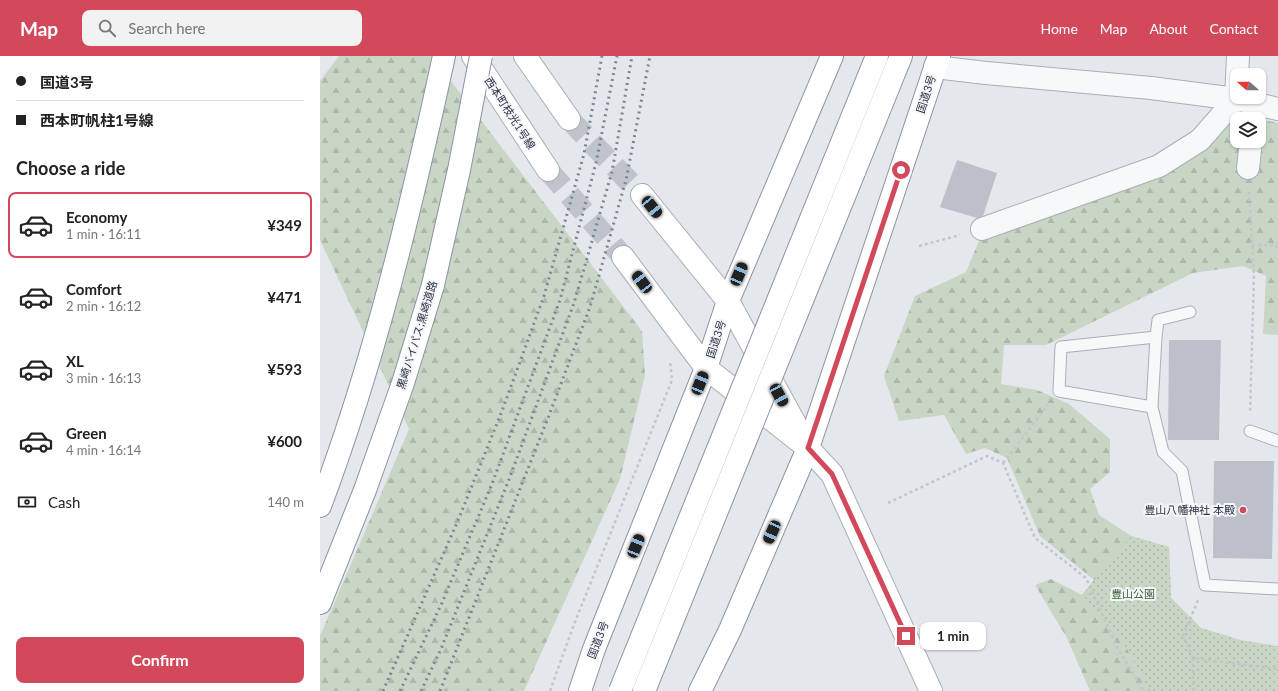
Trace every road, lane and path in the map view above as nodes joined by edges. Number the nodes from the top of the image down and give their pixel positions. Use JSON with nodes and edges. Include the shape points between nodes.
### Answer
{"nodes":[{"id":1,"x":444,"y":56,"type":"edge"},
{"id":2,"x":473,"y":56,"type":"edge"},
{"id":3,"x":481,"y":56,"type":"edge"},
{"id":4,"x":525,"y":56,"type":"edge"},
{"id":5,"x":832,"y":56,"type":"edge"},
{"id":6,"x":876,"y":56,"type":"edge"},
{"id":7,"x":901,"y":56,"type":"edge"},
{"id":8,"x":1238,"y":56,"type":"edge"},
{"id":9,"x":937,"y":62,"type":"edge"},
{"id":10,"x":1248,"y":107,"type":"edge"},
{"id":11,"x":1278,"y":109,"type":"edge"},
{"id":12,"x":569,"y":119,"type":"tunnel mouth"},
{"id":13,"x":1250,"y":148,"type":"edge"},
{"id":14,"x":1248,"y":168,"type":"joint"},
{"id":15,"x":548,"y":170,"type":"tunnel mouth"},
{"id":16,"x":642,"y":195,"type":"tunnel mouth"},
{"id":17,"x":982,"y":229,"type":"joint"},
{"id":18,"x":1252,"y":244,"type":"junction"},
{"id":19,"x":919,"y":246,"type":"dead end"},
{"id":20,"x":1278,"y":248,"type":"edge"},
{"id":21,"x":623,"y":256,"type":"tunnel mouth"},
{"id":22,"x":728,"y":301,"type":"junction"},
{"id":23,"x":1190,"y":312,"type":"dead end"},
{"id":24,"x":680,"y":333,"type":"junction"},
{"id":25,"x":1156,"y":337,"type":"junction"},
{"id":26,"x":706,"y":368,"type":"junction"},
{"id":27,"x":1059,"y":391,"type":"junction"},
{"id":28,"x":1152,"y":407,"type":"junction"},
{"id":29,"x":1250,"y":431,"type":"joint"},
{"id":30,"x":1278,"y":441,"type":"edge"},
{"id":31,"x":808,"y":448,"type":"junction"},
{"id":32,"x":1003,"y":463,"type":"junction"},
{"id":33,"x":888,"y":503,"type":"dead end"},
{"id":34,"x":320,"y":506,"type":"edge"},
{"id":35,"x":1204,"y":585,"type":"junction"},
{"id":36,"x":1278,"y":590,"type":"edge"},
{"id":37,"x":320,"y":603,"type":"edge"},
{"id":38,"x":1193,"y":658,"type":"junction"},
{"id":39,"x":1278,"y":669,"type":"edge"},
{"id":40,"x":550,"y":691,"type":"edge"},
{"id":41,"x":580,"y":691,"type":"edge"},
{"id":42,"x":620,"y":691,"type":"edge"},
{"id":43,"x":644,"y":691,"type":"edge"},
{"id":44,"x":700,"y":691,"type":"edge"},
{"id":45,"x":931,"y":691,"type":"edge"},
{"id":46,"x":1144,"y":691,"type":"edge"},
{"id":47,"x":1193,"y":691,"type":"edge"}],
"edges":[{"from":1,"to":34,"type":"main road","via":[[422,157],[370,358]]},
{"from":2,"to":15,"type":"main road","name":"西本町枝光1号線"},
{"from":3,"to":37,"type":"main road","name":"黒崎バイパス;黒崎道路","bridge":true,"via":[[433,285],[401,390]]},
{"from":4,"to":12,"type":"main road"},
{"from":5,"to":22,"type":"main road","name":"国道3号"},
{"from":6,"to":42,"type":"main road","bridge":true},
{"from":7,"to":43,"type":"main road","bridge":true},
{"from":8,"to":10,"type":"street"},
{"from":9,"to":10,"type":"street","via":[[986,74],[1151,88]]},
{"from":9,"to":31,"type":"main road","name":"国道3号"},
{"from":10,"to":11,"type":"street"},
{"from":10,"to":17,"type":"street","via":[[1159,166]]},
{"from":13,"to":14,"type":"street"},
{"from":14,"to":18,"type":"path"},
{"from":16,"to":22,"type":"main road"},
{"from":17,"to":19,"type":"path"},
{"from":18,"to":20,"type":"path","via":[[1275,245]]},
{"from":18,"to":29,"type":"path","via":[[1254,276]]},
{"from":21,"to":24,"type":"main road"},
{"from":22,"to":26,"type":"main road","name":"国道3号"},
{"from":22,"to":31,"type":"main road"},
{"from":23,"to":25,"type":"lane","via":[[1158,320]]},
{"from":24,"to":26,"type":"main road"},
{"from":24,"to":40,"type":"path","via":[[669,354],[672,380]]},
{"from":25,"to":27,"type":"lane","via":[[1061,347]]},
{"from":25,"to":28,"type":"lane"},
{"from":26,"to":31,"type":"main road"},
{"from":26,"to":41,"type":"main road","name":"国道3号","via":[[594,649]]},
{"from":27,"to":28,"type":"lane"},
{"from":27,"to":32,"type":"path"},
{"from":28,"to":35,"type":"lane","via":[[1163,452],[1182,471]]},
{"from":29,"to":30,"type":"lane"},
{"from":31,"to":44,"type":"main road","name":"国道3号","via":[[730,630]]},
{"from":31,"to":45,"type":"main road","via":[[832,474]]},
{"from":32,"to":33,"type":"path","via":[[987,456]]},
{"from":32,"to":46,"type":"path","via":[[1035,538],[1086,578],[1117,647]]},
{"from":35,"to":36,"type":"lane"},
{"from":35,"to":38,"type":"path","via":[[1183,636]]},
{"from":38,"to":39,"type":"path"},
{"from":38,"to":47,"type":"path"}]}
